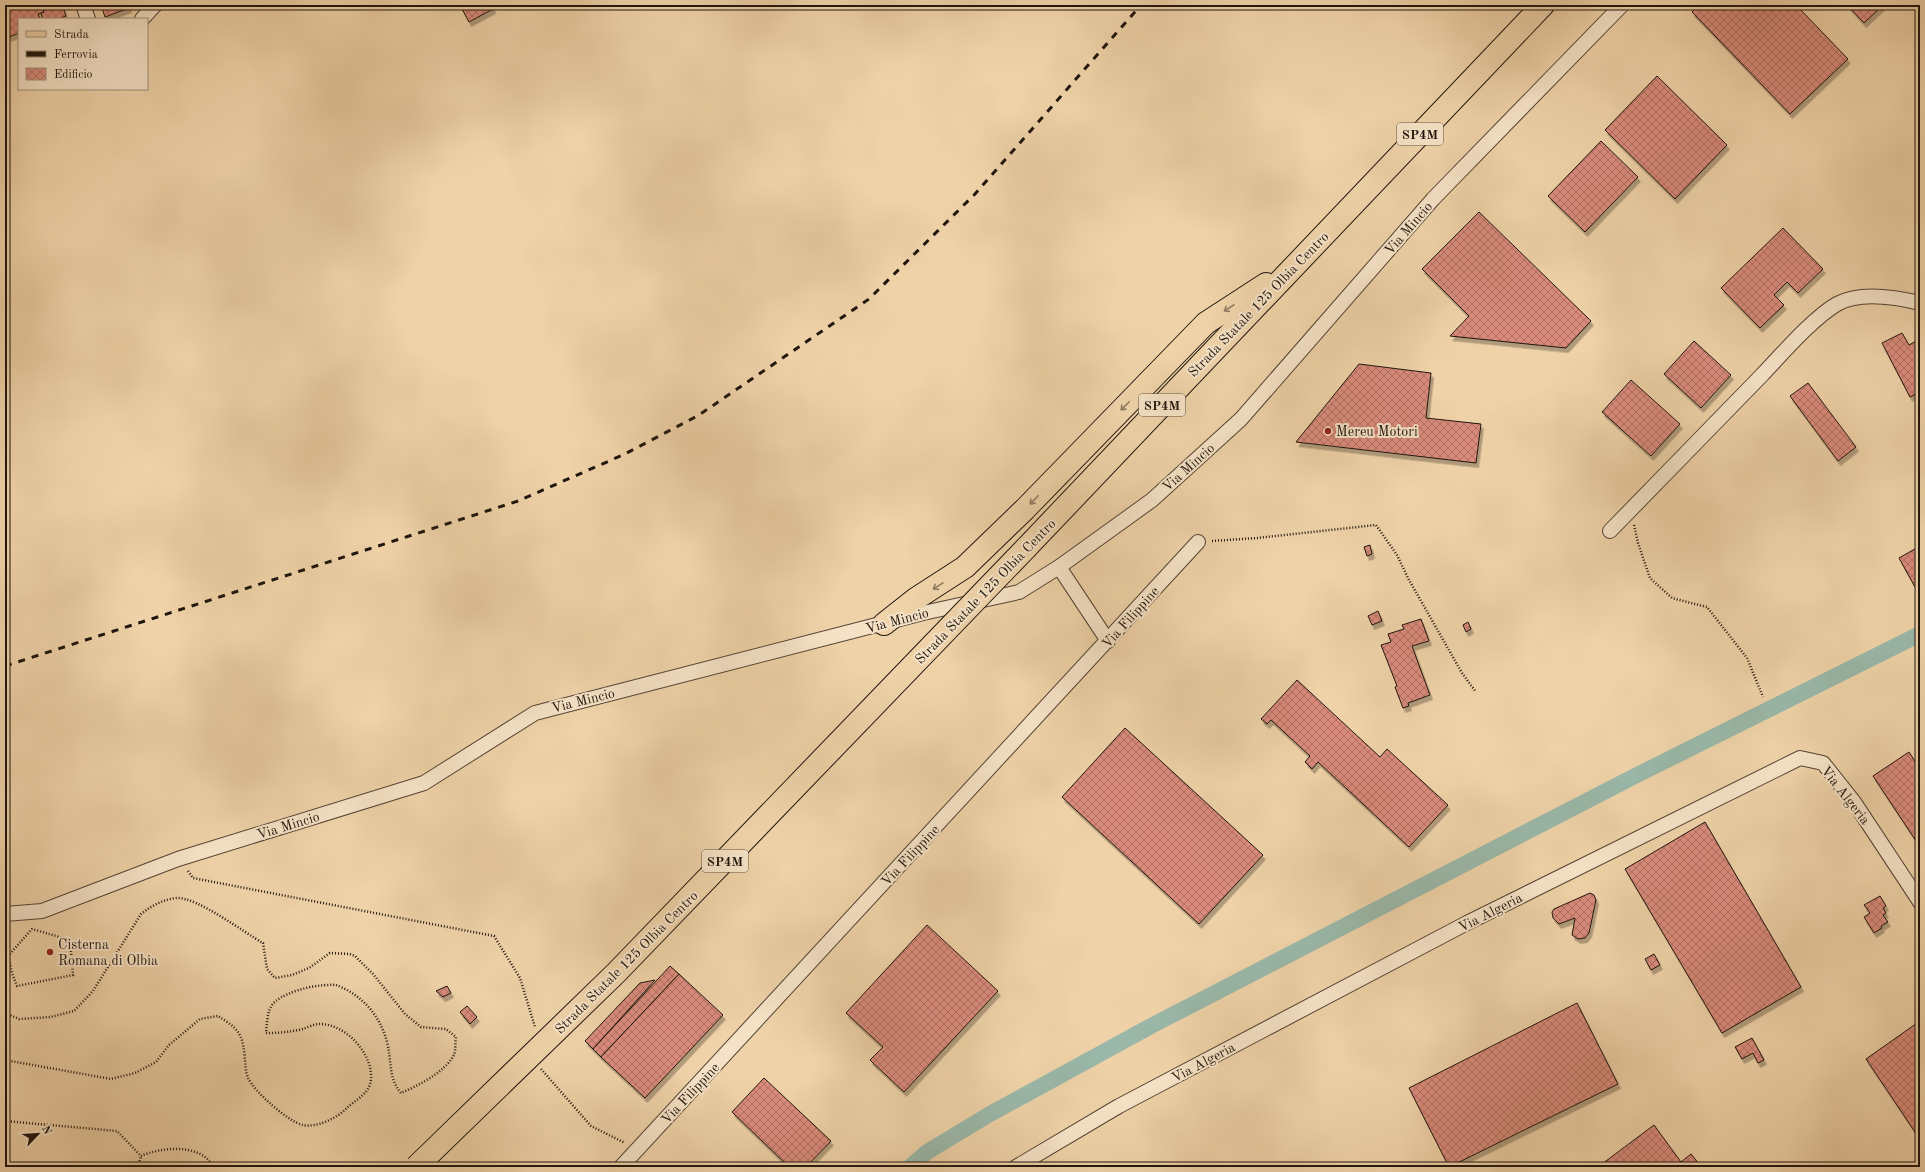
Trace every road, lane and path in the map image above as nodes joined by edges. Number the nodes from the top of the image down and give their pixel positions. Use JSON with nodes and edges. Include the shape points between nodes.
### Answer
{"nodes":[{"id":1,"x":82,"y":5,"type":"edge"},
{"id":2,"x":155,"y":5,"type":"edge"},
{"id":3,"x":1543,"y":5,"type":"edge"},
{"id":4,"x":1622,"y":5,"type":"edge"},
{"id":5,"x":88,"y":18,"type":"edge"},
{"id":6,"x":143,"y":18,"type":"edge"},
{"id":7,"x":1297,"y":263,"type":"junction"},
{"id":8,"x":1920,"y":303,"type":"edge"},
{"id":9,"x":1631,"y":509,"type":"junction"},
{"id":10,"x":1610,"y":531,"type":"dead end"},
{"id":11,"x":1198,"y":542,"type":"joint"},
{"id":12,"x":1059,"y":567,"type":"junction"},
{"id":13,"x":884,"y":624,"type":"junction"},
{"id":14,"x":1108,"y":641,"type":"junction"},
{"id":15,"x":1476,"y":692,"type":"dead end"},
{"id":16,"x":1763,"y":697,"type":"dead end"},
{"id":17,"x":178,"y":858,"type":"junction"},
{"id":18,"x":1920,"y":902,"type":"edge"},
{"id":19,"x":5,"y":914,"type":"edge"},
{"id":20,"x":5,"y":939,"type":"edge"},
{"id":21,"x":9,"y":955,"type":"junction"},
{"id":22,"x":5,"y":1013,"type":"edge"},
{"id":23,"x":536,"y":1030,"type":"dead end"},
{"id":24,"x":5,"y":1060,"type":"edge"},
{"id":25,"x":540,"y":1062,"type":"dead end"},
{"id":26,"x":5,"y":1120,"type":"edge"},
{"id":27,"x":638,"y":1149,"type":"junction"},
{"id":28,"x":141,"y":1156,"type":"junction"},
{"id":29,"x":138,"y":1167,"type":"edge"},
{"id":30,"x":213,"y":1167,"type":"edge"},
{"id":31,"x":416,"y":1167,"type":"edge"},
{"id":32,"x":621,"y":1167,"type":"edge"},
{"id":33,"x":1016,"y":1167,"type":"edge"}],
"edges":[{"from":1,"to":5,"type":"street"},
{"from":2,"to":6,"type":"street"},
{"from":3,"to":7,"type":"main road","name":"Strada Statale 125 Olbia Centro","number":"SP4M"},
{"from":4,"to":12,"type":"street","name":"Via Mincio","via":[[1433,199],[1241,419],[1152,500]]},
{"from":7,"to":13,"type":"main road","one_way":true,"via":[[1206,323],[965,567],[917,598]]},
{"from":7,"to":31,"type":"main road","name":"Strada Statale 125 Olbia Centro","number":"SP4M","bridge":true,"via":[[616,973]]},
{"from":8,"to":9,"type":"street","via":[[1877,297],[1854,298],[1837,304],[1802,334]]},
{"from":9,"to":10,"type":"street"},
{"from":9,"to":16,"type":"path","via":[[1638,543],[1650,578],[1672,598],[1706,607],[1747,658]]},
{"from":11,"to":14,"type":"street","name":"Via Filippine"},
{"from":11,"to":15,"type":"path","via":[[1376,525],[1397,554],[1462,673]]},
{"from":12,"to":13,"type":"street","name":"Via Mincio","via":[[1018,592]]},
{"from":12,"to":14,"type":"street"},
{"from":13,"to":17,"type":"street","name":"Via Mincio","via":[[535,713],[424,783]]},
{"from":14,"to":27,"type":"street","name":"Via Filippine"},
{"from":17,"to":19,"type":"street","name":"Via Mincio","via":[[42,911]]},
{"from":17,"to":23,"type":"path","via":[[193,878],[494,936],[520,978]]},
{"from":18,"to":33,"type":"street","name":"Via Algeria","via":[[1854,802],[1823,763],[1800,758],[1467,923],[1119,1106]]},
{"from":20,"to":21,"type":"path"},
{"from":21,"to":21,"type":"path","via":[[32,929],[70,940],[73,975],[18,986],[12,973]]},
{"from":22,"to":24,"type":"path","via":[[19,1019],[51,1017],[74,1011],[93,991],[141,914],[149,907],[178,898],[197,904],[264,943],[267,969],[275,978],[292,975],[308,968],[330,953],[350,954],[373,974],[405,1014],[421,1027],[446,1029],[456,1037],[454,1054],[445,1066],[401,1094],[394,1085],[386,1042],[378,1019],[365,1002],[337,985],[297,989],[278,998],[268,1014],[266,1033],[280,1033],[321,1024],[333,1026],[357,1044],[366,1055],[372,1073],[371,1084],[365,1094],[343,1111],[317,1125],[303,1125],[291,1120],[266,1100],[248,1078],[238,1031],[218,1016],[200,1019],[169,1045],[156,1062],[135,1073],[111,1079]]},
{"from":25,"to":27,"type":"path","via":[[541,1070],[591,1126]]},
{"from":26,"to":28,"type":"path","via":[[117,1131]]},
{"from":27,"to":32,"type":"street","name":"Via Filippine"},
{"from":28,"to":29,"type":"path"},
{"from":28,"to":30,"type":"path","via":[[152,1151],[174,1148],[201,1153]]}]}
